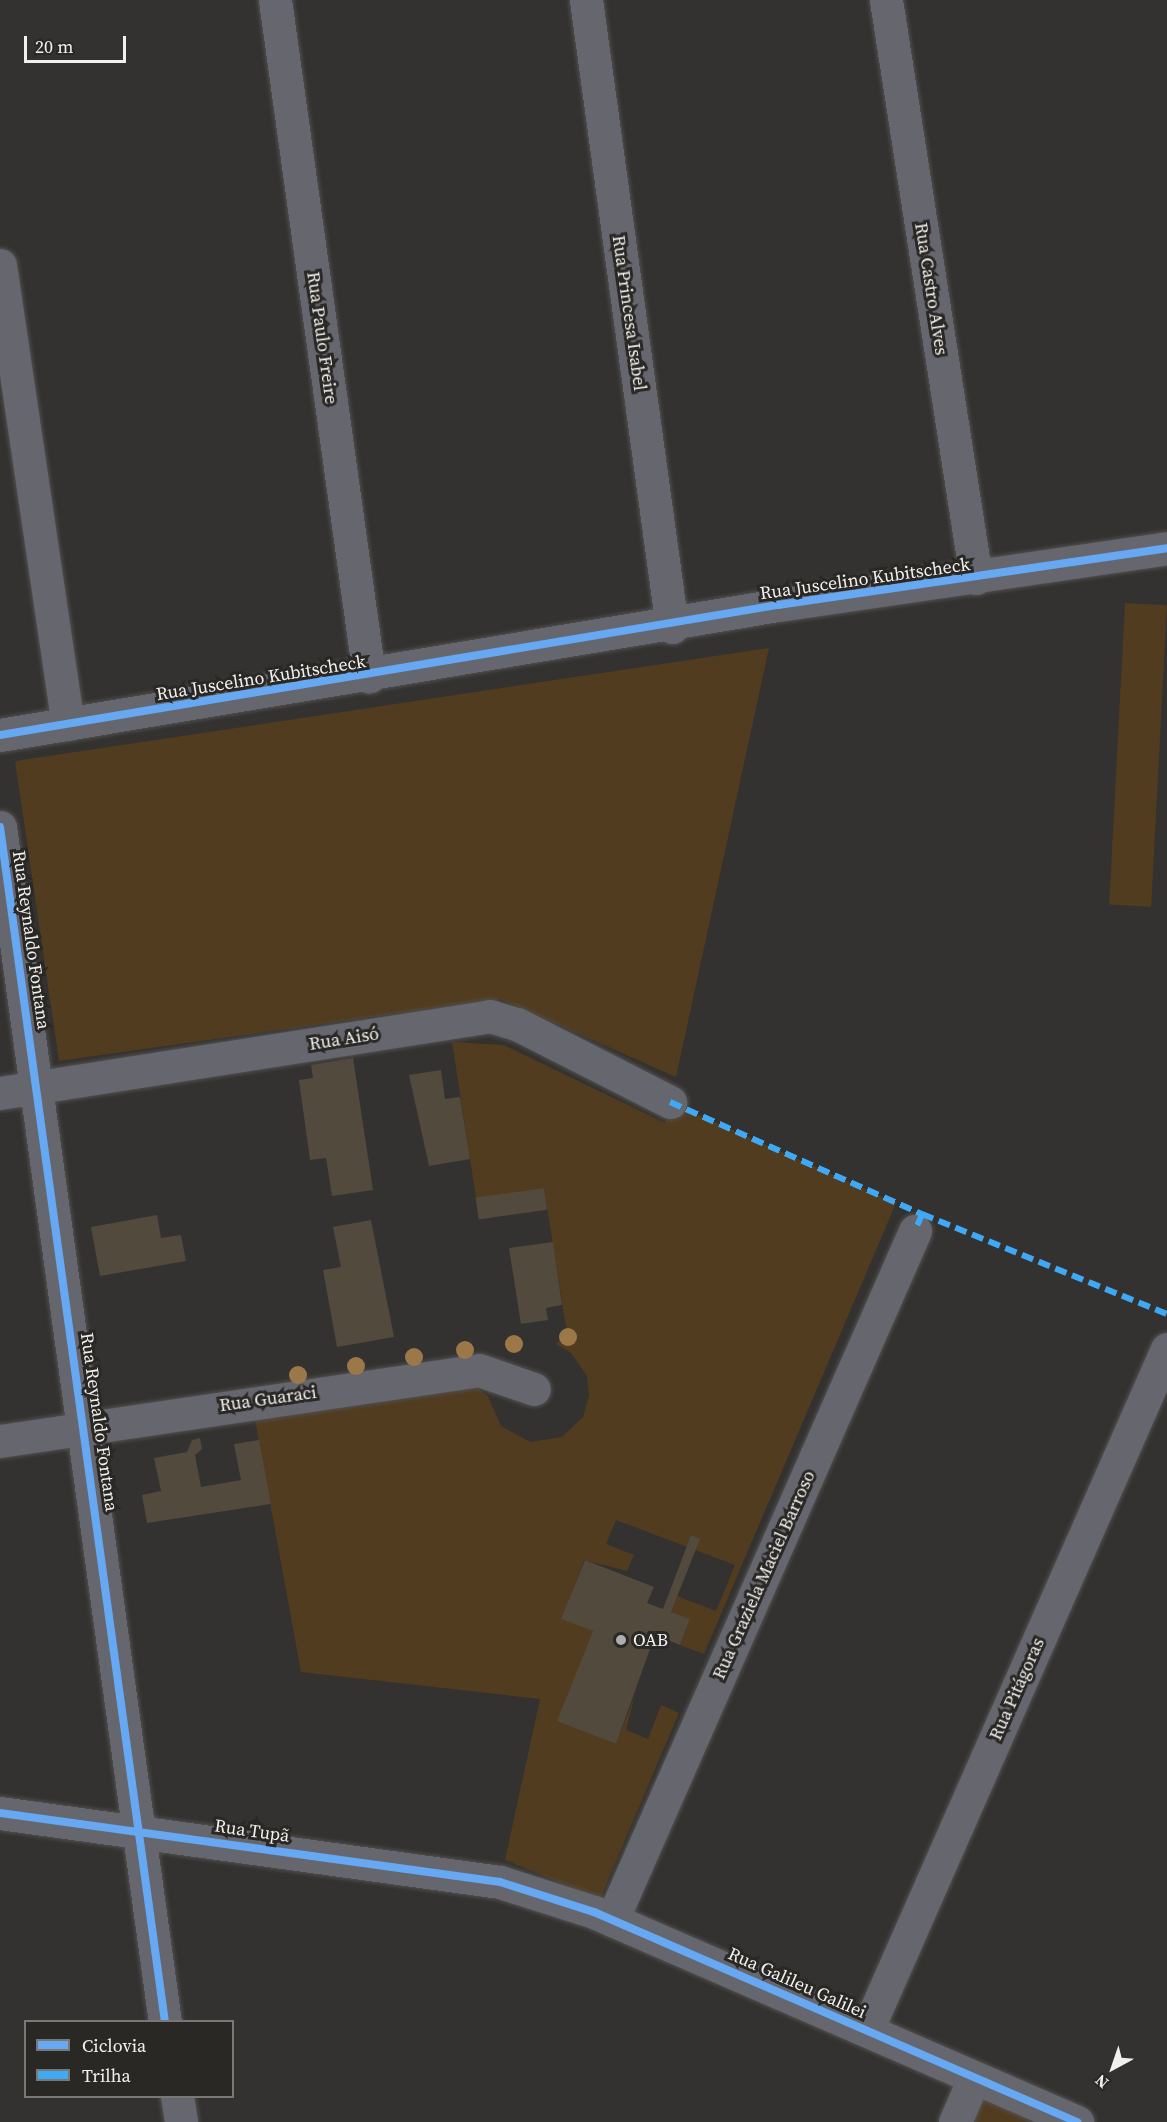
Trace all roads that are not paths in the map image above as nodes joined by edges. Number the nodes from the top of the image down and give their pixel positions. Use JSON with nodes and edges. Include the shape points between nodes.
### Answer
{"nodes":[{"id":1,"x":275,"y":0,"type":"edge"},
{"id":2,"x":586,"y":0,"type":"edge"},
{"id":3,"x":886,"y":0,"type":"edge"},
{"id":4,"x":0,"y":266,"type":"edge"},
{"id":5,"x":1167,"y":548,"type":"edge"},
{"id":6,"x":976,"y":578,"type":"junction"},
{"id":7,"x":672,"y":627,"type":"junction"},
{"id":8,"x":369,"y":676,"type":"junction"},
{"id":9,"x":68,"y":724,"type":"junction"},
{"id":10,"x":0,"y":735,"type":"edge"},
{"id":11,"x":0,"y":827,"type":"edge"},
{"id":12,"x":37,"y":1088,"type":"junction"},
{"id":13,"x":0,"y":1094,"type":"edge"},
{"id":14,"x":670,"y":1102,"type":"dead end"},
{"id":15,"x":915,"y":1231,"type":"dead end"},
{"id":16,"x":1167,"y":1348,"type":"edge"},
{"id":17,"x":534,"y":1389,"type":"dead end"},
{"id":18,"x":86,"y":1427,"type":"junction"},
{"id":19,"x":0,"y":1441,"type":"edge"},
{"id":20,"x":0,"y":1813,"type":"edge"},
{"id":21,"x":137,"y":1830,"type":"junction"},
{"id":22,"x":500,"y":1882,"type":"joint"},
{"id":23,"x":612,"y":1920,"type":"junction"},
{"id":24,"x":165,"y":2020,"type":"edge"},
{"id":25,"x":867,"y":2030,"type":"junction"},
{"id":26,"x":974,"y":2078,"type":"junction"},
{"id":27,"x":177,"y":2098,"type":"edge"},
{"id":28,"x":180,"y":2122,"type":"edge"},
{"id":29,"x":955,"y":2122,"type":"edge"},
{"id":30,"x":1077,"y":2122,"type":"edge"}],
"edges":[{"from":1,"to":8,"type":"street","name":"Rua Paulo Freire"},
{"from":2,"to":7,"type":"street","name":"Rua Princesa Isabel"},
{"from":3,"to":6,"type":"street","name":"Rua Castro Alves"},
{"from":4,"to":9,"type":"street"},
{"from":5,"to":6,"type":"street","name":"Rua Juscelino Kubitscheck"},
{"from":6,"to":7,"type":"street","name":"Rua Juscelino Kubitscheck","via":[[778,605]]},
{"from":7,"to":8,"type":"street","name":"Rua Juscelino Kubitscheck"},
{"from":8,"to":9,"type":"street","name":"Rua Juscelino Kubitscheck"},
{"from":9,"to":10,"type":"street","name":"Rua Juscelino Kubitscheck"},
{"from":11,"to":12,"type":"street","name":"Rua Reynaldo Fontana"},
{"from":12,"to":13,"type":"street","name":"Rua Aisó"},
{"from":12,"to":14,"type":"street","name":"Rua Aisó","via":[[490,1016],[517,1024]]},
{"from":12,"to":18,"type":"street","name":"Rua Reynaldo Fontana"},
{"from":15,"to":23,"type":"street","name":"Rua Graziela Maciel Barroso"},
{"from":16,"to":25,"type":"street","name":"Rua Pitágoras"},
{"from":17,"to":18,"type":"street","name":"Rua Guaraci","via":[[479,1370]]},
{"from":18,"to":19,"type":"street","name":"Rua Guaraci"},
{"from":18,"to":21,"type":"street","name":"Rua Reynaldo Fontana"},
{"from":20,"to":21,"type":"street","name":"Rua Tupã"},
{"from":21,"to":22,"type":"street","name":"Rua Tupã"},
{"from":21,"to":24,"type":"street","name":"Rua Reynaldo Fontana"},
{"from":22,"to":23,"type":"street","name":"Rua Galileu Galilei"},
{"from":23,"to":25,"type":"street","name":"Rua Galileu Galilei"},
{"from":25,"to":26,"type":"street","name":"Rua Galileu Galilei"},
{"from":26,"to":29,"type":"street"},
{"from":26,"to":30,"type":"street","name":"Rua Galileu Galilei"},
{"from":27,"to":28,"type":"street"}]}
